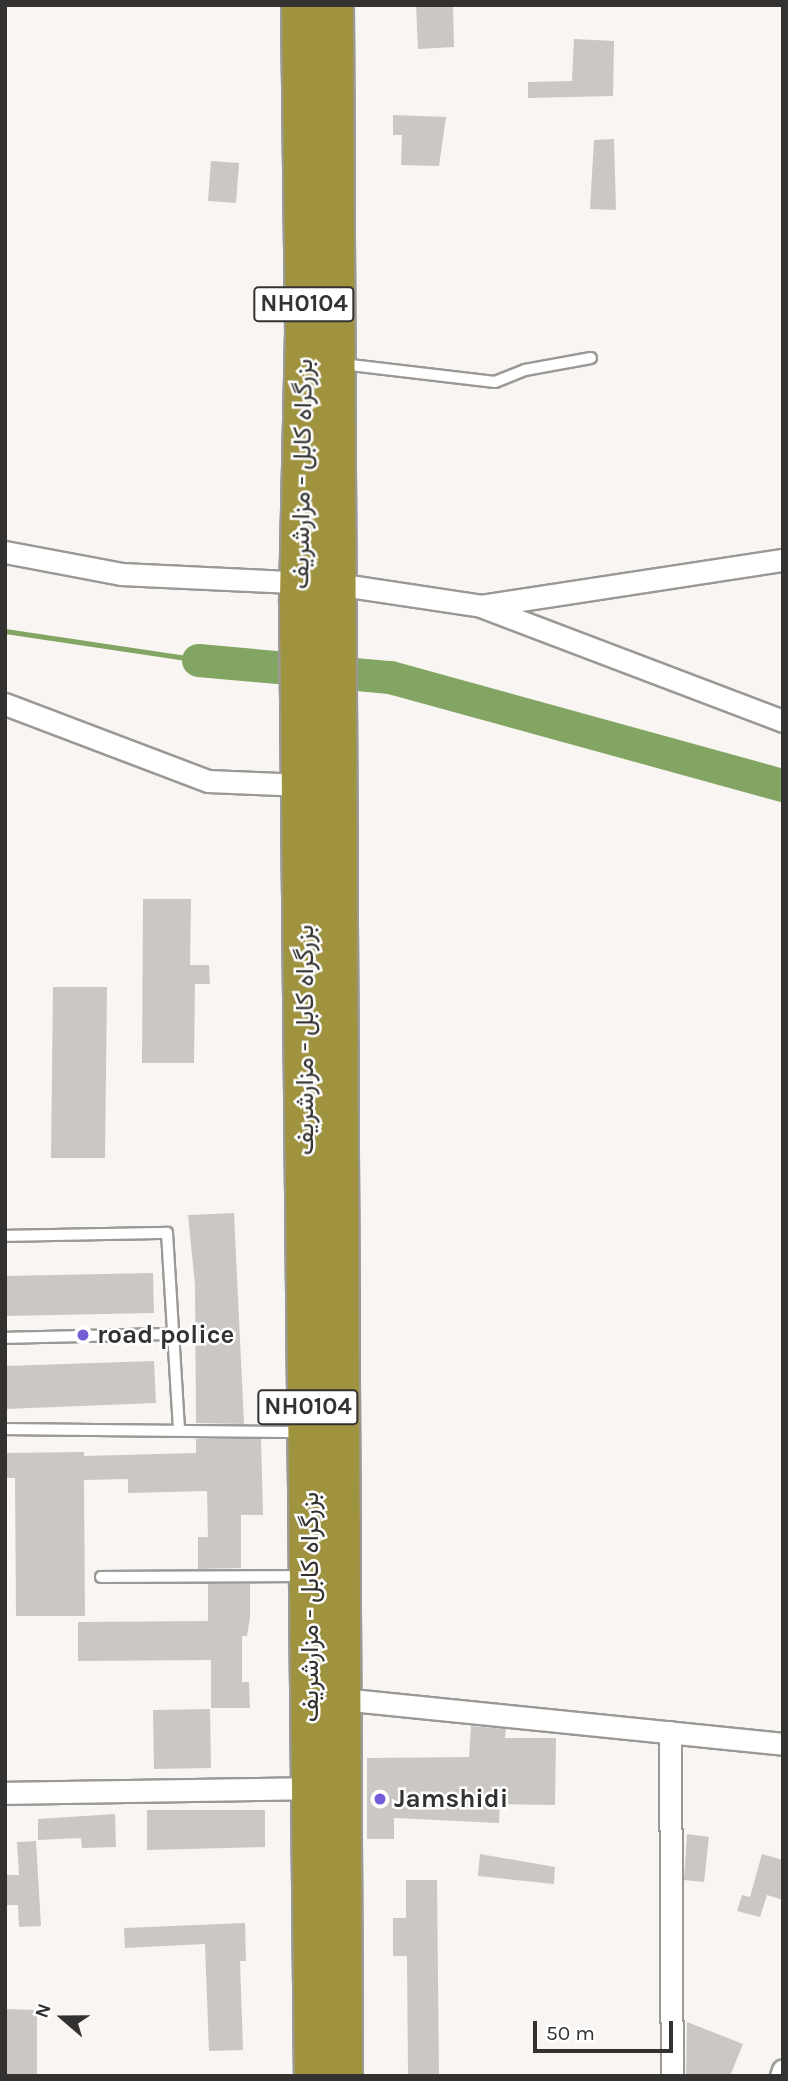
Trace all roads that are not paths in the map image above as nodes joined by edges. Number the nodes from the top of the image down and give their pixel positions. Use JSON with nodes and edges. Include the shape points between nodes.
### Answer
{"nodes":[{"id":1,"x":301,"y":5,"type":"edge"},
{"id":2,"x":334,"y":5,"type":"edge"},
{"id":3,"x":591,"y":358,"type":"dead end"},
{"id":4,"x":336,"y":363,"type":"junction"},
{"id":5,"x":5,"y":552,"type":"edge"},
{"id":6,"x":783,"y":560,"type":"edge"},
{"id":7,"x":317,"y":592,"type":"junction"},
{"id":8,"x":481,"y":606,"type":"junction"},
{"id":9,"x":5,"y":704,"type":"edge"},
{"id":10,"x":783,"y":721,"type":"edge"},
{"id":11,"x":319,"y":739,"type":"junction"},
{"id":12,"x":303,"y":785,"type":"junction"},
{"id":13,"x":5,"y":1236,"type":"edge"},
{"id":14,"x":173,"y":1334,"type":"junction"},
{"id":15,"x":5,"y":1338,"type":"edge"},
{"id":16,"x":5,"y":1429,"type":"edge"},
{"id":17,"x":179,"y":1430,"type":"junction"},
{"id":18,"x":308,"y":1432,"type":"junction"},
{"id":19,"x":310,"y":1576,"type":"junction"},
{"id":20,"x":100,"y":1577,"type":"dead end"},
{"id":21,"x":326,"y":1697,"type":"junction"},
{"id":22,"x":670,"y":1732,"type":"junction"},
{"id":23,"x":783,"y":1744,"type":"edge"},
{"id":24,"x":311,"y":1788,"type":"junction"},
{"id":25,"x":5,"y":1793,"type":"edge"},
{"id":26,"x":783,"y":2070,"type":"edge"},
{"id":27,"x":314,"y":2076,"type":"edge"},
{"id":28,"x":343,"y":2076,"type":"edge"},
{"id":29,"x":671,"y":2076,"type":"edge"},
{"id":30,"x":781,"y":2076,"type":"edge"}],
"edges":[{"from":1,"to":7,"type":"highway","name":"بزرگراه کابل - مزارشریف","number":"NH0104","via":[[305,333]]},
{"from":2,"to":4,"type":"highway","name":"بزرگراه کابل - مزارشریف","number":"NH0104"},
{"from":3,"to":4,"type":"lane","via":[[525,370],[495,382]]},
{"from":4,"to":7,"type":"highway","name":"بزرگراه کابل - مزارشریف","number":"NH0104"},
{"from":5,"to":7,"type":"street","via":[[121,574]]},
{"from":6,"to":8,"type":"street"},
{"from":7,"to":8,"type":"street"},
{"from":7,"to":11,"type":"highway","name":"بزرگراه کابل - مزارشریف","number":"NH0104"},
{"from":8,"to":10,"type":"street"},
{"from":9,"to":12,"type":"street","via":[[208,781]]},
{"from":11,"to":12,"type":"highway","name":"بزرگراه کابل - مزارشریف","number":"NH0104"},
{"from":11,"to":21,"type":"highway","name":"بزرگراه کابل - مزارشریف","number":"NH0104"},
{"from":12,"to":18,"type":"highway","name":"بزرگراه کابل - مزارشریف","number":"NH0104"},
{"from":13,"to":14,"type":"lane","via":[[167,1233]]},
{"from":14,"to":15,"type":"lane"},
{"from":14,"to":17,"type":"lane"},
{"from":16,"to":17,"type":"lane"},
{"from":17,"to":18,"type":"lane"},
{"from":18,"to":19,"type":"highway","name":"بزرگراه کابل - مزارشریف","number":"NH0104"},
{"from":19,"to":20,"type":"lane"},
{"from":19,"to":21,"type":"highway","name":"بزرگراه کابل - مزارشریف","number":"NH0104"},
{"from":21,"to":22,"type":"street"},
{"from":21,"to":24,"type":"highway","name":"بزرگراه کابل - مزارشریف","number":"NH0104"},
{"from":21,"to":28,"type":"highway","name":"بزرگراه کابل - مزارشریف","number":"NH0104"},
{"from":22,"to":23,"type":"street"},
{"from":22,"to":29,"type":"street"},
{"from":24,"to":25,"type":"street"},
{"from":24,"to":27,"type":"highway","name":"بزرگراه کابل - مزارشریف","number":"NH0104"},
{"from":26,"to":30,"type":"street"}]}
